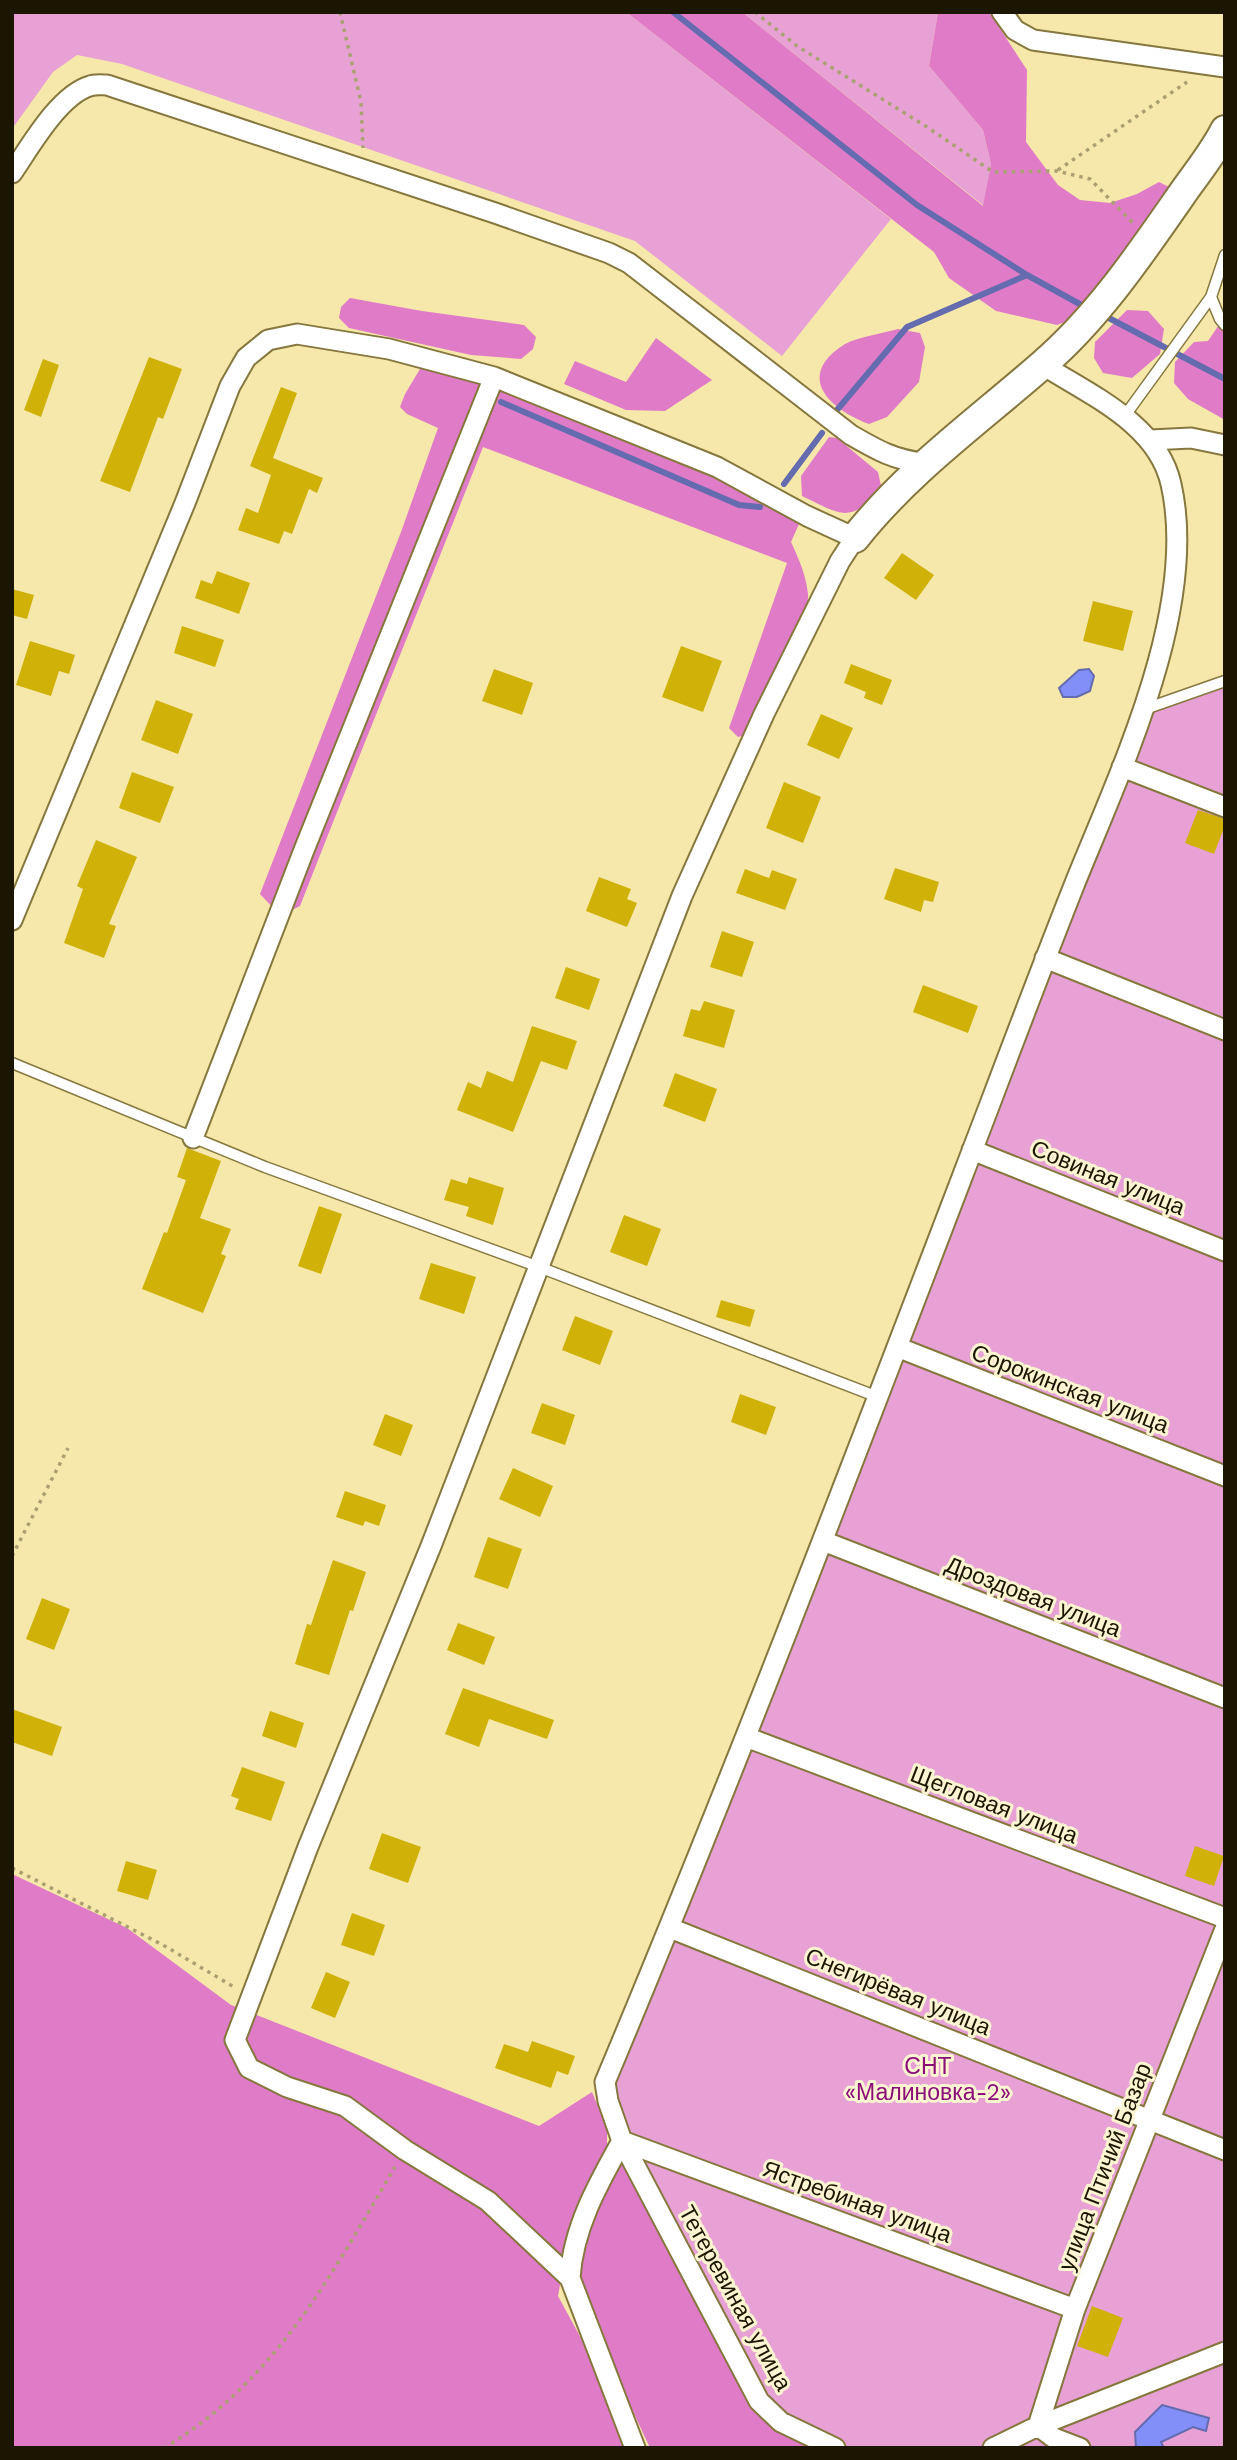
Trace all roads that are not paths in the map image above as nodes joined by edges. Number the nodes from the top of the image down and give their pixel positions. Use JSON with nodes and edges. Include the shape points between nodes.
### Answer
{"nodes":[{"id":1,"x":1002,"y":12,"type":"edge"},
{"id":2,"x":1219,"y":66,"type":"edge"},
{"id":3,"x":1225,"y":130,"type":"edge"},
{"id":4,"x":12,"y":173,"type":"edge"},
{"id":5,"x":1225,"y":255,"type":"edge"},
{"id":6,"x":1211,"y":297,"type":"junction"},
{"id":7,"x":1225,"y":325,"type":"edge"},
{"id":8,"x":1043,"y":365,"type":"junction"},
{"id":9,"x":495,"y":377,"type":"junction"},
{"id":10,"x":1124,"y":417,"type":"junction"},
{"id":11,"x":1150,"y":440,"type":"junction"},
{"id":12,"x":1225,"y":445,"type":"edge"},
{"id":13,"x":925,"y":463,"type":"junction"},
{"id":14,"x":855,"y":538,"type":"junction"},
{"id":15,"x":1225,"y":681,"type":"edge"},
{"id":16,"x":1145,"y":709,"type":"junction"},
{"id":17,"x":1122,"y":767,"type":"junction"},
{"id":18,"x":1225,"y":807,"type":"edge"},
{"id":19,"x":12,"y":920,"type":"edge"},
{"id":20,"x":1045,"y":958,"type":"junction"},
{"id":21,"x":1225,"y":1030,"type":"edge"},
{"id":22,"x":12,"y":1063,"type":"edge"},
{"id":23,"x":193,"y":1138,"type":"junction"},
{"id":24,"x":972,"y":1150,"type":"junction"},
{"id":25,"x":1225,"y":1251,"type":"edge"},
{"id":26,"x":539,"y":1267,"type":"junction"},
{"id":27,"x":897,"y":1347,"type":"junction"},
{"id":28,"x":878,"y":1397,"type":"junction"},
{"id":29,"x":1225,"y":1476,"type":"edge"},
{"id":30,"x":823,"y":1541,"type":"junction"},
{"id":31,"x":1225,"y":1698,"type":"edge"},
{"id":32,"x":746,"y":1737,"type":"junction"},
{"id":33,"x":1225,"y":1918,"type":"edge"},
{"id":34,"x":670,"y":1928,"type":"junction"},
{"id":35,"x":1225,"y":1929,"type":"edge"},
{"id":36,"x":1150,"y":2119,"type":"junction"},
{"id":37,"x":622,"y":2141,"type":"junction"},
{"id":38,"x":1225,"y":2150,"type":"edge"},
{"id":39,"x":569,"y":2278,"type":"junction"},
{"id":40,"x":1075,"y":2309,"type":"junction"},
{"id":41,"x":1225,"y":2352,"type":"edge"},
{"id":42,"x":1038,"y":2426,"type":"junction"},
{"id":43,"x":635,"y":2448,"type":"edge"},
{"id":44,"x":835,"y":2448,"type":"edge"},
{"id":45,"x":993,"y":2448,"type":"edge"},
{"id":46,"x":1080,"y":2448,"type":"edge"}],
"edges":[{"from":1,"to":2,"type":"street","via":[[1015,30],[1034,40]]},
{"from":3,"to":8,"type":"street","via":[[1150,240],[1079,331]]},
{"from":4,"to":13,"type":"street","via":[[55,113],[76,93],[91,85],[107,85],[609,253],[629,263],[851,435],[902,461]]},
{"from":5,"to":6,"type":"lane"},
{"from":6,"to":7,"type":"lane"},
{"from":6,"to":10,"type":"lane"},
{"from":8,"to":10,"type":"street"},
{"from":8,"to":13,"type":"street"},
{"from":9,"to":14,"type":"street","via":[[717,467]]},
{"from":9,"to":19,"type":"street","via":[[389,349],[297,334],[268,340],[246,358],[230,386]]},
{"from":9,"to":23,"type":"street"},
{"from":10,"to":11,"type":"street"},
{"from":11,"to":12,"type":"street","via":[[1191,438]]},
{"from":11,"to":16,"type":"street","name":"Тетеревиная улица","via":[[1170,479],[1177,546],[1169,611]]},
{"from":13,"to":14,"type":"street"},
{"from":14,"to":26,"type":"street","via":[[764,715],[682,896]]},
{"from":15,"to":16,"type":"lane"},
{"from":16,"to":17,"type":"street","name":"Тетеревиная улица"},
{"from":17,"to":18,"type":"street"},
{"from":17,"to":20,"type":"street","name":"Тетеревиная улица"},
{"from":20,"to":21,"type":"street"},
{"from":20,"to":24,"type":"street","name":"Тетеревиная улица"},
{"from":22,"to":23,"type":"lane"},
{"from":23,"to":26,"type":"lane"},
{"from":24,"to":25,"type":"street","name":"Совиная улица"},
{"from":24,"to":27,"type":"street","name":"Тетеревиная улица"},
{"from":26,"to":28,"type":"lane"},
{"from":26,"to":39,"type":"street","via":[[235,2040],[249,2068],[287,2087],[345,2106],[488,2201]]},
{"from":27,"to":28,"type":"street","name":"Тетеревиная улица"},
{"from":27,"to":29,"type":"street","name":"Сорокинская улица"},
{"from":28,"to":30,"type":"street","name":"Тетеревиная улица"},
{"from":30,"to":31,"type":"street","name":"Дроздовая улица"},
{"from":30,"to":32,"type":"street","name":"Тетеревиная улица"},
{"from":32,"to":33,"type":"street","name":"Щегловая улица"},
{"from":32,"to":34,"type":"street","name":"Тетеревиная улица"},
{"from":34,"to":36,"type":"street","name":"Снегирёвая улица"},
{"from":34,"to":37,"type":"street","name":"Тетеревиная улица","via":[[605,2082]]},
{"from":35,"to":36,"type":"street","name":"улица Птичий Базар"},
{"from":36,"to":38,"type":"street","name":"Снегирёвая улица"},
{"from":36,"to":40,"type":"street","name":"улица Птичий Базар"},
{"from":37,"to":39,"type":"street","via":[[582,2221]]},
{"from":37,"to":40,"type":"street","name":"Ястребиная улица"},
{"from":37,"to":44,"type":"street","name":"Тетеревиная улица","via":[[759,2401],[781,2421]]},
{"from":39,"to":43,"type":"street"},
{"from":40,"to":42,"type":"street","name":"улица Птичий Базар"},
{"from":41,"to":42,"type":"street"},
{"from":42,"to":45,"type":"street"},
{"from":42,"to":46,"type":"street"}]}
